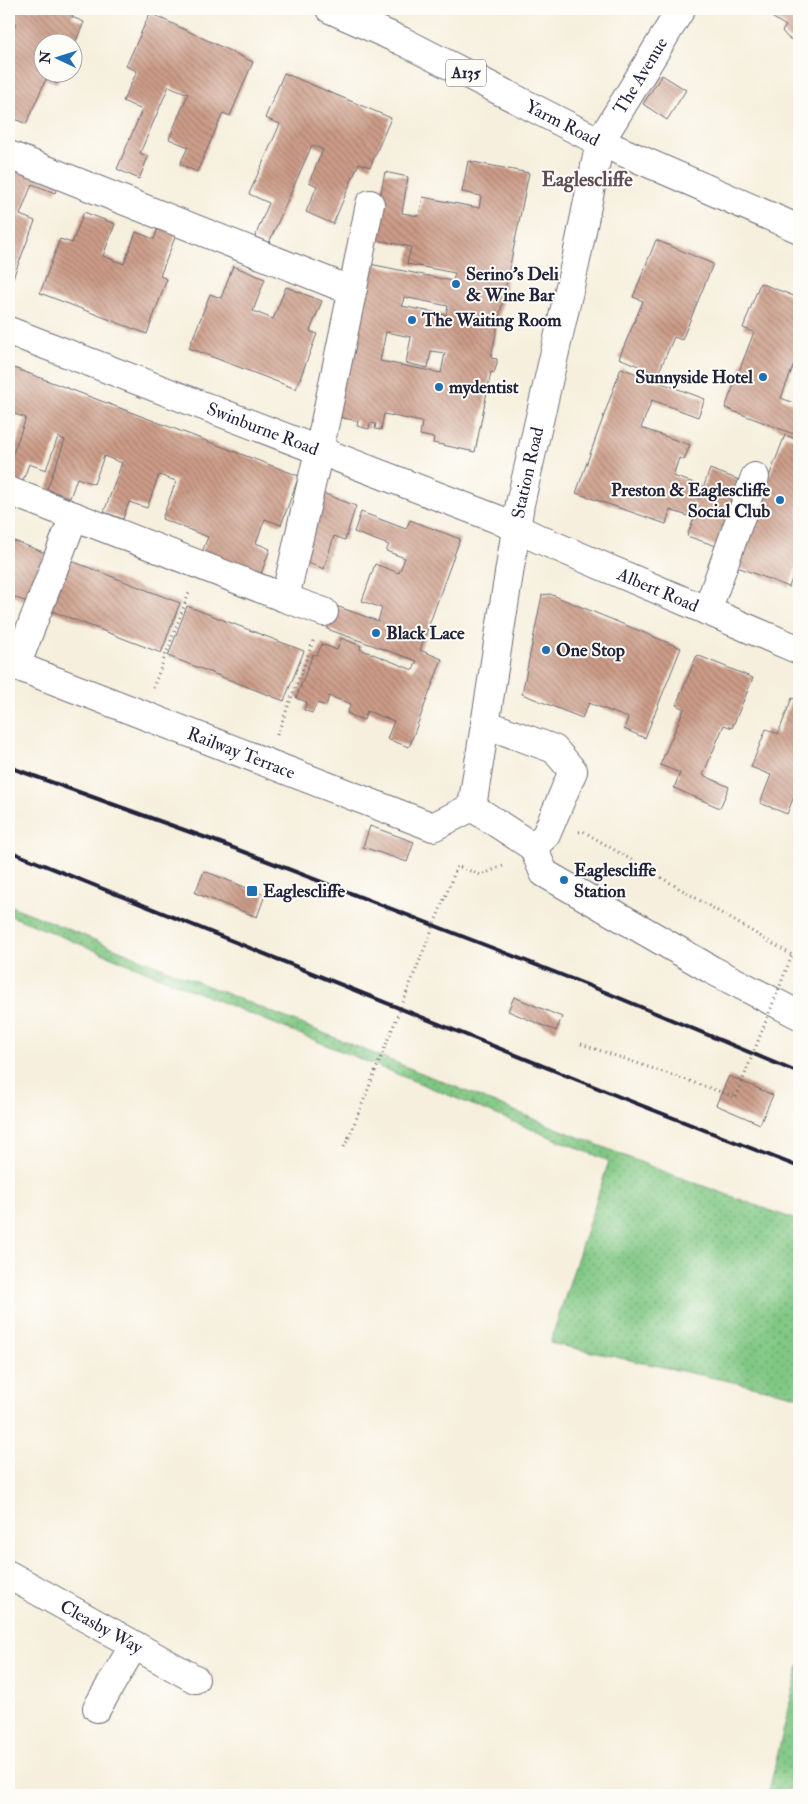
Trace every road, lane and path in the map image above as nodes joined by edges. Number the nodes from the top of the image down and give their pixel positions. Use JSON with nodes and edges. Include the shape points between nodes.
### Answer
{"nodes":[{"id":1,"x":330,"y":9,"type":"edge"},
{"id":2,"x":681,"y":9,"type":"edge"},
{"id":3,"x":600,"y":142,"type":"junction"},
{"id":4,"x":9,"y":155,"type":"edge"},
{"id":5,"x":370,"y":204,"type":"dead end"},
{"id":6,"x":799,"y":229,"type":"edge"},
{"id":7,"x":353,"y":288,"type":"junction"},
{"id":8,"x":9,"y":331,"type":"edge"},
{"id":9,"x":319,"y":452,"type":"junction"},
{"id":10,"x":755,"y":477,"type":"dead end"},
{"id":11,"x":9,"y":491,"type":"edge"},
{"id":12,"x":74,"y":516,"type":"junction"},
{"id":13,"x":517,"y":528,"type":"junction"},
{"id":14,"x":199,"y":564,"type":"junction"},
{"id":15,"x":285,"y":598,"type":"junction"},
{"id":16,"x":707,"y":611,"type":"junction"},
{"id":17,"x":324,"y":612,"type":"joint"},
{"id":18,"x":799,"y":650,"type":"edge"},
{"id":19,"x":12,"y":664,"type":"edge"},
{"id":20,"x":143,"y":715,"type":"junction"},
{"id":21,"x":485,"y":724,"type":"junction"},
{"id":22,"x":266,"y":763,"type":"junction"},
{"id":23,"x":472,"y":807,"type":"junction"},
{"id":24,"x":591,"y":836,"type":"dead end"},
{"id":25,"x":533,"y":847,"type":"junction"},
{"id":26,"x":481,"y":875,"type":"dead end"},
{"id":27,"x":799,"y":1015,"type":"edge"},
{"id":28,"x":582,"y":1044,"type":"dead end"},
{"id":29,"x":344,"y":1147,"type":"dead end"},
{"id":30,"x":9,"y":1574,"type":"edge"},
{"id":31,"x":134,"y":1645,"type":"junction"},
{"id":32,"x":194,"y":1679,"type":"dead end"},
{"id":33,"x":97,"y":1708,"type":"dead end"}],
"edges":[{"from":1,"to":3,"type":"street","name":"Yarm Road","number":"A135","via":[[402,41]]},
{"from":2,"to":3,"type":"street","name":"The Avenue"},
{"from":3,"to":6,"type":"street","name":"Yarm Road","number":"A135"},
{"from":3,"to":13,"type":"street","name":"Station Road"},
{"from":4,"to":7,"type":"street","via":[[337,285]]},
{"from":5,"to":7,"type":"street"},
{"from":7,"to":9,"type":"street"},
{"from":8,"to":9,"type":"street","name":"Swinburne Road"},
{"from":9,"to":13,"type":"street","name":"Swinburne Road"},
{"from":9,"to":15,"type":"street"},
{"from":10,"to":16,"type":"street"},
{"from":11,"to":12,"type":"street"},
{"from":12,"to":14,"type":"street"},
{"from":12,"to":19,"type":"street"},
{"from":13,"to":16,"type":"street","name":"Albert Road"},
{"from":13,"to":21,"type":"street","name":"Station Road"},
{"from":14,"to":15,"type":"street"},
{"from":14,"to":20,"type":"path"},
{"from":15,"to":17,"type":"street"},
{"from":16,"to":18,"type":"street","name":"Albert Road"},
{"from":17,"to":22,"type":"path"},
{"from":19,"to":20,"type":"street","name":"Railway Terrace"},
{"from":20,"to":22,"type":"street","name":"Railway Terrace"},
{"from":21,"to":23,"type":"street","name":"Station Road"},
{"from":21,"to":25,"type":"street","via":[[554,749],[573,771],[546,835]]},
{"from":22,"to":23,"type":"street","name":"Railway Terrace","via":[[433,827]]},
{"from":23,"to":25,"type":"street"},
{"from":24,"to":28,"type":"path","bridge":true,"via":[[792,956],[736,1097]]},
{"from":25,"to":27,"type":"street","via":[[544,873],[712,970]]},
{"from":26,"to":29,"type":"path","bridge":true,"via":[[457,866]]},
{"from":30,"to":31,"type":"street","name":"Cleasby Way"},
{"from":31,"to":32,"type":"street","name":"Cleasby Way"},
{"from":31,"to":33,"type":"street"}]}
